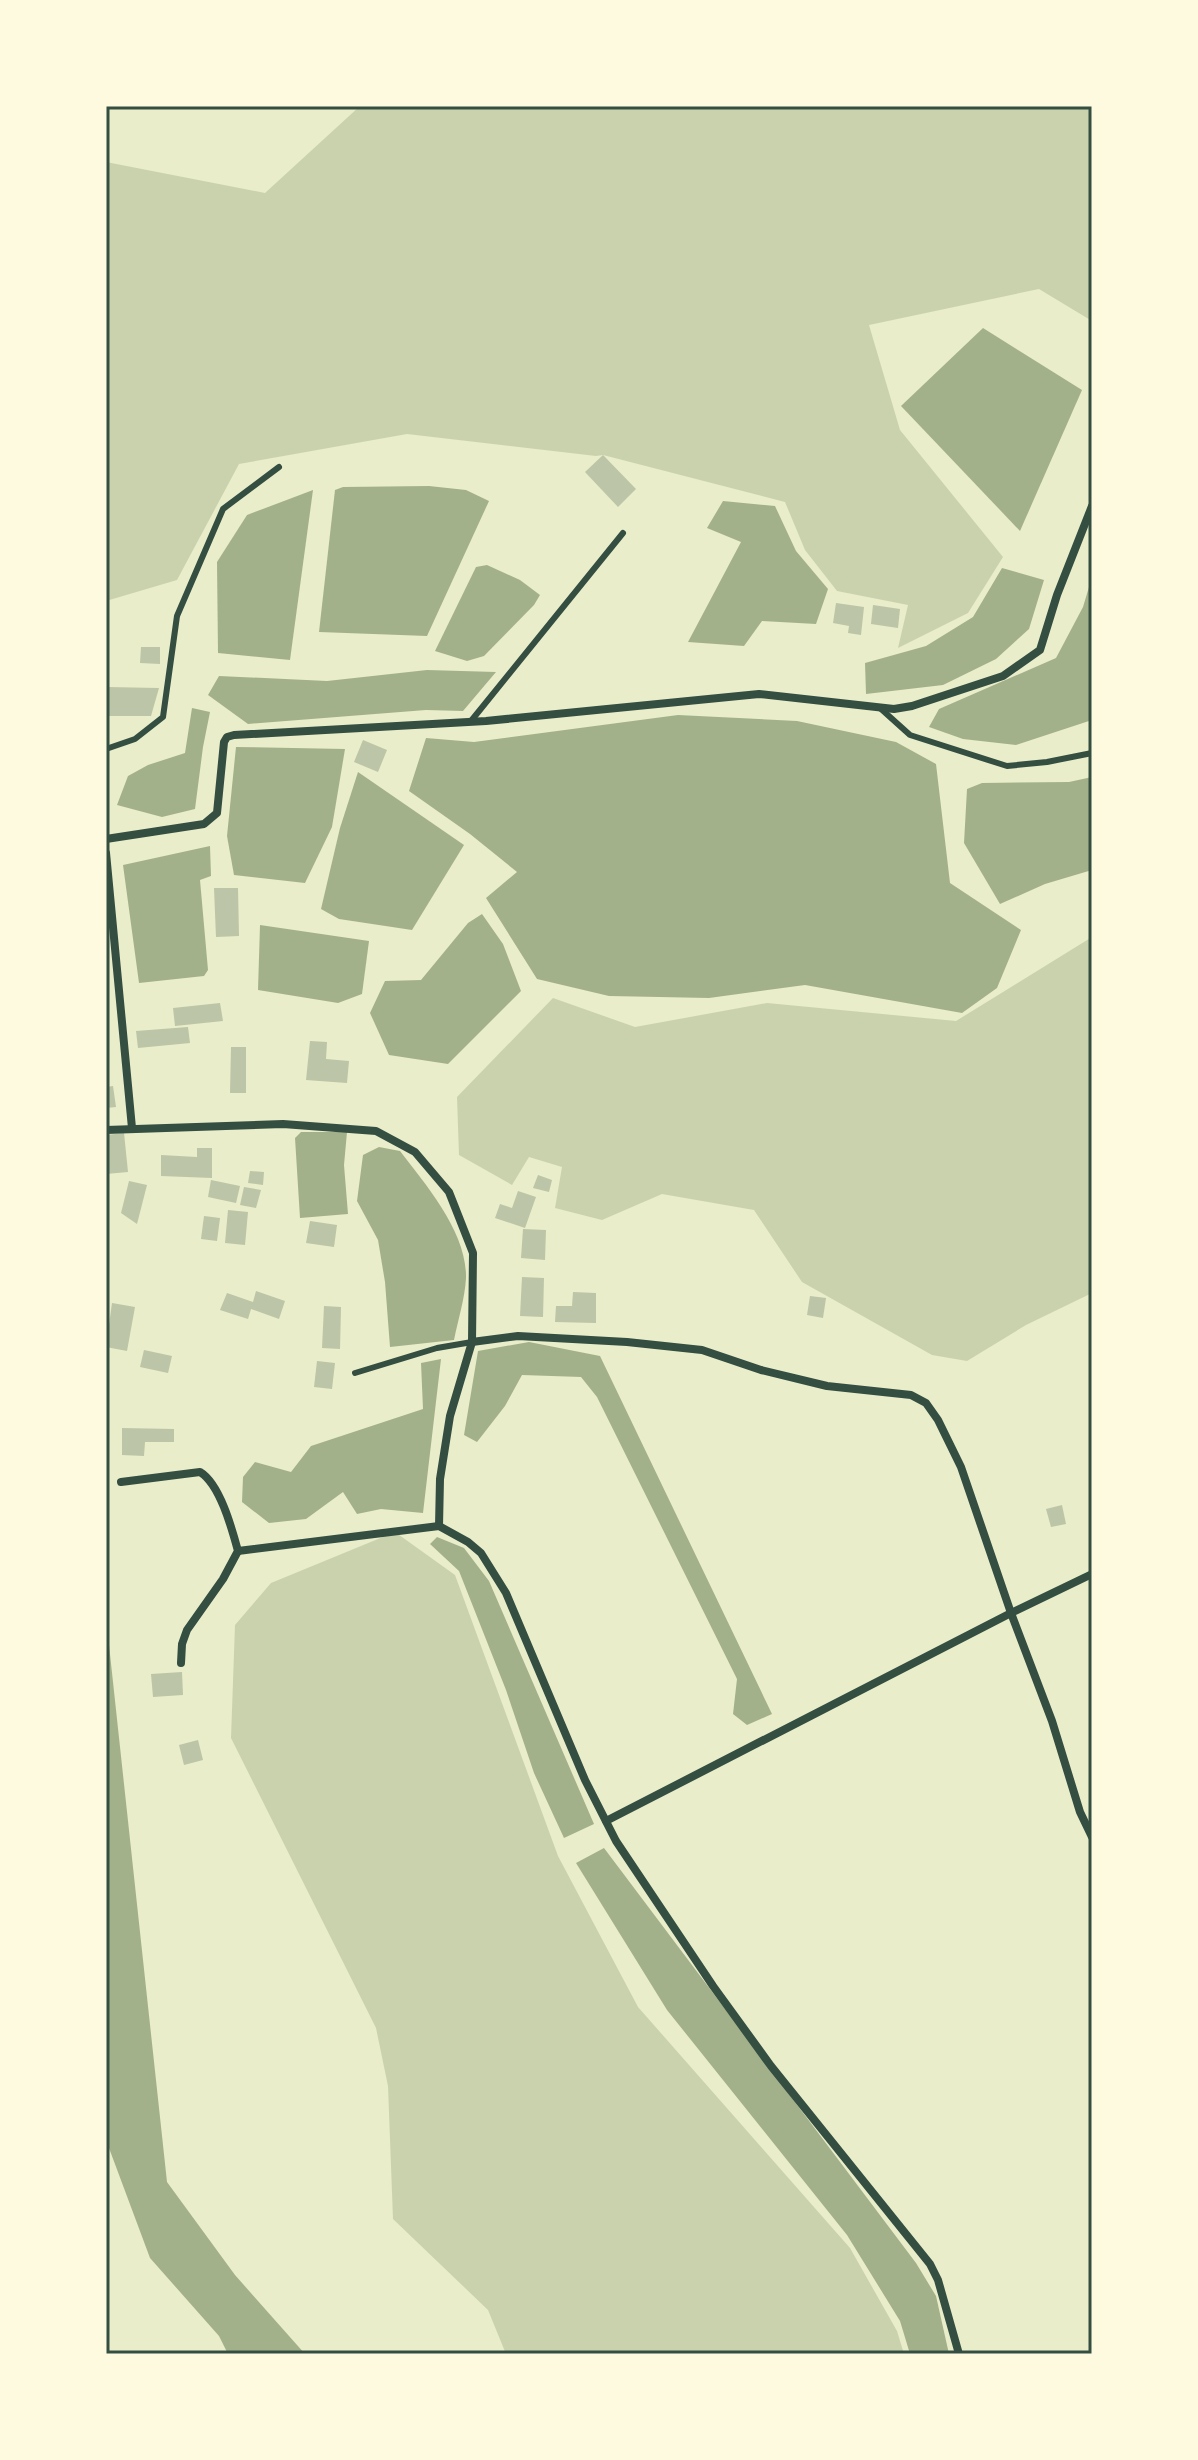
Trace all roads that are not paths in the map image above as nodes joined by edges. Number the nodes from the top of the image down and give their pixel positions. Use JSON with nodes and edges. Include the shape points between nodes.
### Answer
{"nodes":[{"id":1,"x":279,"y":467,"type":"dead end"},
{"id":2,"x":1092,"y":506,"type":"edge"},
{"id":3,"x":623,"y":533,"type":"dead end"},
{"id":4,"x":880,"y":707,"type":"junction"},
{"id":5,"x":471,"y":721,"type":"junction"},
{"id":6,"x":106,"y":749,"type":"edge"},
{"id":7,"x":1092,"y":753,"type":"edge"},
{"id":8,"x":106,"y":839,"type":"edge"},
{"id":9,"x":106,"y":853,"type":"edge"},
{"id":10,"x":132,"y":1128,"type":"junction"},
{"id":11,"x":106,"y":1130,"type":"edge"},
{"id":12,"x":472,"y":1342,"type":"junction"},
{"id":13,"x":355,"y":1373,"type":"dead end"},
{"id":14,"x":121,"y":1482,"type":"dead end"},
{"id":15,"x":439,"y":1526,"type":"junction"},
{"id":16,"x":238,"y":1551,"type":"junction"},
{"id":17,"x":1092,"y":1574,"type":"edge"},
{"id":18,"x":1011,"y":1613,"type":"junction"},
{"id":19,"x":181,"y":1663,"type":"dead end"},
{"id":20,"x":606,"y":1821,"type":"junction"},
{"id":21,"x":1092,"y":1837,"type":"edge"},
{"id":22,"x":959,"y":2354,"type":"edge"}],
"edges":[{"from":1,"to":6,"type":"lane","via":[[223,509],[177,616],[163,717],[135,739]]},
{"from":2,"to":4,"type":"street","via":[[1040,650],[1003,676],[912,706]]},
{"from":3,"to":5,"type":"lane"},
{"from":4,"to":5,"type":"street","via":[[759,694]]},
{"from":4,"to":7,"type":"lane","via":[[910,735],[1007,766]]},
{"from":5,"to":8,"type":"street","via":[[227,737],[217,813],[211,820]]},
{"from":9,"to":10,"type":"street"},
{"from":10,"to":11,"type":"street"},
{"from":10,"to":12,"type":"street","via":[[283,1124],[376,1131],[415,1152],[449,1192],[473,1253]]},
{"from":12,"to":13,"type":"lane"},
{"from":12,"to":15,"type":"street","via":[[450,1416]]},
{"from":12,"to":18,"type":"street","via":[[518,1336],[702,1350],[827,1386],[911,1395],[926,1403],[938,1420],[961,1467]]},
{"from":14,"to":16,"type":"street","via":[[200,1472],[212,1481]]},
{"from":15,"to":16,"type":"street"},
{"from":15,"to":20,"type":"street","via":[[481,1553],[506,1593]]},
{"from":16,"to":19,"type":"street","via":[[187,1630]]},
{"from":17,"to":18,"type":"street"},
{"from":18,"to":20,"type":"street"},
{"from":18,"to":21,"type":"street"},
{"from":20,"to":22,"type":"street","via":[[771,2066],[930,2264]]}]}
